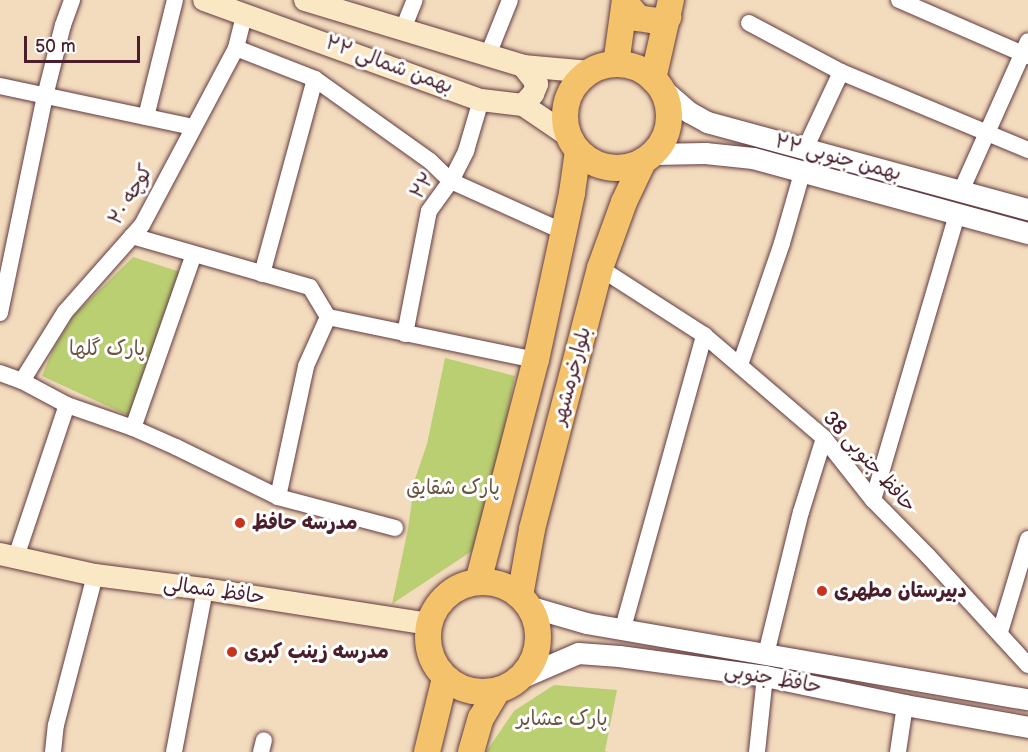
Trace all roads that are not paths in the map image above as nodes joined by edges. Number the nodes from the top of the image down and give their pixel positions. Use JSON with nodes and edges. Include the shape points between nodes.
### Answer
{"nodes":[{"id":1,"x":72,"y":0,"type":"edge"},
{"id":2,"x":176,"y":0,"type":"edge"},
{"id":3,"x":204,"y":0,"type":"edge"},
{"id":4,"x":305,"y":0,"type":"edge"},
{"id":5,"x":415,"y":0,"type":"edge"},
{"id":6,"x":510,"y":0,"type":"edge"},
{"id":7,"x":899,"y":0,"type":"edge"},
{"id":8,"x":625,"y":1,"type":"edge"},
{"id":9,"x":670,"y":8,"type":"edge"},
{"id":10,"x":245,"y":12,"type":"junction"},
{"id":11,"x":749,"y":23,"type":"dead end"},
{"id":12,"x":403,"y":29,"type":"junction"},
{"id":13,"x":236,"y":48,"type":"junction"},
{"id":14,"x":1026,"y":50,"type":"edge"},
{"id":15,"x":488,"y":55,"type":"junction"},
{"id":16,"x":616,"y":64,"type":"junction"},
{"id":17,"x":523,"y":66,"type":"junction"},
{"id":18,"x":590,"y":72,"type":"junction"},
{"id":19,"x":842,"y":72,"type":"junction"},
{"id":20,"x":315,"y":79,"type":"junction"},
{"id":21,"x":656,"y":82,"type":"junction"},
{"id":22,"x":0,"y":86,"type":"edge"},
{"id":23,"x":45,"y":96,"type":"junction"},
{"id":24,"x":481,"y":99,"type":"junction"},
{"id":25,"x":523,"y":105,"type":"junction"},
{"id":26,"x":146,"y":117,"type":"junction"},
{"id":27,"x":701,"y":119,"type":"junction"},
{"id":28,"x":193,"y":127,"type":"junction"},
{"id":29,"x":988,"y":135,"type":"junction"},
{"id":30,"x":574,"y":143,"type":"junction"},
{"id":31,"x":1028,"y":150,"type":"edge"},
{"id":32,"x":695,"y":153,"type":"junction"},
{"id":33,"x":648,"y":158,"type":"junction"},
{"id":34,"x":804,"y":159,"type":"junction"},
{"id":35,"x":451,"y":181,"type":"junction"},
{"id":36,"x":961,"y":191,"type":"junction"},
{"id":37,"x":572,"y":193,"type":"junction"},
{"id":38,"x":624,"y":202,"type":"junction"},
{"id":39,"x":1028,"y":209,"type":"edge"},
{"id":40,"x":957,"y":214,"type":"junction"},
{"id":41,"x":564,"y":232,"type":"junction"},
{"id":42,"x":1028,"y":233,"type":"edge"},
{"id":43,"x":132,"y":236,"type":"junction"},
{"id":44,"x":194,"y":254,"type":"junction"},
{"id":45,"x":600,"y":268,"type":"junction"},
{"id":46,"x":262,"y":274,"type":"junction"},
{"id":47,"x":0,"y":313,"type":"edge"},
{"id":48,"x":328,"y":317,"type":"junction"},
{"id":49,"x":405,"y":334,"type":"junction"},
{"id":50,"x":704,"y":335,"type":"junction"},
{"id":51,"x":536,"y":360,"type":"junction"},
{"id":52,"x":740,"y":365,"type":"junction"},
{"id":53,"x":0,"y":373,"type":"edge"},
{"id":54,"x":22,"y":381,"type":"junction"},
{"id":55,"x":67,"y":405,"type":"junction"},
{"id":56,"x":133,"y":428,"type":"junction"},
{"id":57,"x":824,"y":438,"type":"junction"},
{"id":58,"x":278,"y":497,"type":"junction"},
{"id":59,"x":873,"y":500,"type":"junction"},
{"id":60,"x":495,"y":518,"type":"junction"},
{"id":61,"x":394,"y":528,"type":"dead end"},
{"id":62,"x":532,"y":529,"type":"junction"},
{"id":63,"x":1028,"y":539,"type":"edge"},
{"id":64,"x":8,"y":555,"type":"edge"},
{"id":65,"x":95,"y":575,"type":"junction"},
{"id":66,"x":478,"y":582,"type":"junction"},
{"id":67,"x":205,"y":589,"type":"junction"},
{"id":68,"x":524,"y":601,"type":"junction"},
{"id":69,"x":586,"y":623,"type":"junction"},
{"id":70,"x":428,"y":624,"type":"junction"},
{"id":71,"x":623,"y":628,"type":"junction"},
{"id":72,"x":1000,"y":633,"type":"junction"},
{"id":73,"x":578,"y":653,"type":"junction"},
{"id":74,"x":766,"y":654,"type":"junction"},
{"id":75,"x":1028,"y":665,"type":"edge"},
{"id":76,"x":765,"y":676,"type":"junction"},
{"id":77,"x":445,"y":678,"type":"junction"},
{"id":78,"x":520,"y":678,"type":"junction"},
{"id":79,"x":497,"y":691,"type":"junction"},
{"id":80,"x":1028,"y":699,"type":"edge"},
{"id":81,"x":905,"y":705,"type":"junction"},
{"id":82,"x":437,"y":710,"type":"junction"},
{"id":83,"x":481,"y":718,"type":"junction"},
{"id":84,"x":1028,"y":727,"type":"edge"},
{"id":85,"x":53,"y":752,"type":"edge"},
{"id":86,"x":174,"y":752,"type":"edge"},
{"id":87,"x":427,"y":752,"type":"edge"},
{"id":88,"x":471,"y":752,"type":"edge"},
{"id":89,"x":757,"y":752,"type":"edge"},
{"id":90,"x":898,"y":752,"type":"edge"}],
"edges":[{"from":1,"to":23,"type":"street"},
{"from":2,"to":26,"type":"street"},
{"from":3,"to":10,"type":"main road","name":"۲۲ بهمن شمالی"},
{"from":4,"to":12,"type":"main road","name":"۲۲ بهمن شمالی"},
{"from":5,"to":12,"type":"street"},
{"from":6,"to":15,"type":"street"},
{"from":7,"to":14,"type":"street"},
{"from":8,"to":9,"type":"main road","via":[[638,18],[656,21]]},
{"from":8,"to":16,"type":"main road"},
{"from":9,"to":21,"type":"main road"},
{"from":10,"to":13,"type":"street","name":"کوچه ۲۰"},
{"from":10,"to":24,"type":"main road","name":"۲۲ بهمن شمالی"},
{"from":11,"to":19,"type":"street"},
{"from":12,"to":15,"type":"main road","name":"۲۲ بهمن شمالی"},
{"from":13,"to":20,"type":"street"},
{"from":13,"to":28,"type":"street","name":"کوچه ۲۰"},
{"from":14,"to":29,"type":"street"},
{"from":15,"to":17,"type":"main road","name":"۲۲ بهمن شمالی"},
{"from":16,"to":18,"type":"main road"},
{"from":16,"to":21,"type":"main road","via":[[642,71]]},
{"from":17,"to":18,"type":"main road","name":"۲۲ بهمن شمالی"},
{"from":17,"to":25,"type":"main road","via":[[537,84]]},
{"from":18,"to":30,"type":"main road","via":[[571,91],[567,104],[565,117]]},
{"from":19,"to":29,"type":"street"},
{"from":19,"to":34,"type":"street"},
{"from":20,"to":35,"type":"street","via":[[430,160]]},
{"from":20,"to":46,"type":"street"},
{"from":21,"to":27,"type":"street","name":"۲۲ بهمن جنوبی"},
{"from":21,"to":33,"type":"main road","via":[[668,104],[669,124],[661,145]]},
{"from":22,"to":23,"type":"street"},
{"from":23,"to":26,"type":"street"},
{"from":23,"to":47,"type":"street"},
{"from":24,"to":25,"type":"main road","name":"۲۲ بهمن شمالی"},
{"from":24,"to":35,"type":"street","name":"۲۲","via":[[466,151]]},
{"from":25,"to":30,"type":"main road","name":"۲۲ بهمن شمالی"},
{"from":26,"to":28,"type":"street"},
{"from":27,"to":32,"type":"street","via":[[694,126]]},
{"from":27,"to":34,"type":"street","name":"۲۲ بهمن جنوبی"},
{"from":28,"to":43,"type":"street","name":"کوچه ۲۰","via":[[142,225]]},
{"from":29,"to":31,"type":"street"},
{"from":29,"to":36,"type":"street"},
{"from":30,"to":33,"type":"main road","via":[[591,162],[604,167],[624,168]]},
{"from":30,"to":37,"type":"main road","name":"بلوارخرمشهر"},
{"from":32,"to":33,"type":"street","name":"۲۲ بهمن جنوبی"},
{"from":32,"to":34,"type":"street","name":"۲۲ بهمن جنوبی"},
{"from":33,"to":38,"type":"main road","name":"بلوارخرمشهر"},
{"from":34,"to":36,"type":"street","name":"۲۲ بهمن جنوبی"},
{"from":34,"to":40,"type":"street","name":"۲۲ بهمن جنوبی"},
{"from":34,"to":52,"type":"street","via":[[782,243]]},
{"from":35,"to":41,"type":"street"},
{"from":35,"to":49,"type":"street","name":"۲۲","via":[[429,212]]},
{"from":36,"to":39,"type":"street","name":"۲۲ بهمن جنوبی"},
{"from":37,"to":38,"type":"main road","via":[[587,179],[601,178],[615,188]]},
{"from":37,"to":41,"type":"main road","name":"بلوارخرمشهر"},
{"from":38,"to":45,"type":"main road","name":"بلوارخرمشهر"},
{"from":40,"to":42,"type":"street","name":"۲۲ بهمن جنوبی"},
{"from":40,"to":59,"type":"street"},
{"from":41,"to":51,"type":"main road","name":"بلوارخرمشهر"},
{"from":43,"to":44,"type":"street"},
{"from":43,"to":54,"type":"street","name":"کوچه ۲۰","via":[[65,312]]},
{"from":44,"to":46,"type":"street"},
{"from":44,"to":56,"type":"street"},
{"from":45,"to":50,"type":"street","name":"حافظ جنوبی 38"},
{"from":45,"to":62,"type":"main road","name":"بلوارخرمشهر"},
{"from":46,"to":48,"type":"street","via":[[310,287]]},
{"from":48,"to":49,"type":"street"},
{"from":48,"to":58,"type":"street","via":[[306,366]]},
{"from":49,"to":51,"type":"street"},
{"from":50,"to":52,"type":"street","name":"حافظ جنوبی 38"},
{"from":50,"to":71,"type":"street"},
{"from":51,"to":60,"type":"main road","name":"بلوارخرمشهر"},
{"from":52,"to":57,"type":"street","name":"حافظ جنوبی 38"},
{"from":53,"to":54,"type":"street"},
{"from":54,"to":55,"type":"street"},
{"from":55,"to":56,"type":"street"},
{"from":55,"to":64,"type":"street"},
{"from":56,"to":58,"type":"street"},
{"from":57,"to":59,"type":"street","name":"حافظ جنوبی 38"},
{"from":57,"to":74,"type":"street","via":[[801,512]]},
{"from":58,"to":61,"type":"street"},
{"from":59,"to":72,"type":"street","name":"حافظ جنوبی 38"},
{"from":60,"to":62,"type":"main road","via":[[508,537],[519,538]]},
{"from":60,"to":66,"type":"main road","name":"بلوارخرمشهر"},
{"from":62,"to":68,"type":"main road","name":"بلوارخرمشهر"},
{"from":63,"to":72,"type":"street"},
{"from":64,"to":65,"type":"main road","name":"حافظ شمالی"},
{"from":65,"to":67,"type":"main road","name":"حافظ شمالی"},
{"from":65,"to":85,"type":"street","via":[[56,724]]},
{"from":66,"to":68,"type":"main road","via":[[500,585]]},
{"from":66,"to":70,"type":"main road","via":[[446,595]]},
{"from":67,"to":70,"type":"main road","name":"حافظ شمالی"},
{"from":67,"to":86,"type":"street"},
{"from":68,"to":69,"type":"street","name":"حافظ جنوبی"},
{"from":68,"to":78,"type":"main road","via":[[534,618],[537,644]]},
{"from":69,"to":71,"type":"street","name":"حافظ جنوبی"},
{"from":69,"to":73,"type":"street","via":[[573,629]]},
{"from":70,"to":77,"type":"main road","via":[[429,651]]},
{"from":71,"to":74,"type":"street","name":"حافظ جنوبی"},
{"from":72,"to":75,"type":"street","name":"حافظ جنوبی 38"},
{"from":73,"to":76,"type":"street","name":"حافظ جنوبی"},
{"from":73,"to":78,"type":"street"},
{"from":74,"to":80,"type":"street","name":"حافظ جنوبی"},
{"from":76,"to":81,"type":"street","name":"حافظ جنوبی"},
{"from":76,"to":89,"type":"street"},
{"from":77,"to":79,"type":"main road","via":[[469,691]]},
{"from":77,"to":82,"type":"main road"},
{"from":78,"to":79,"type":"main road"},
{"from":79,"to":83,"type":"main road"},
{"from":81,"to":84,"type":"street","name":"حافظ جنوبی"},
{"from":81,"to":90,"type":"street"},
{"from":82,"to":83,"type":"main road","via":[[449,701],[460,702]]},
{"from":82,"to":87,"type":"main road"},
{"from":83,"to":88,"type":"main road"}]}
